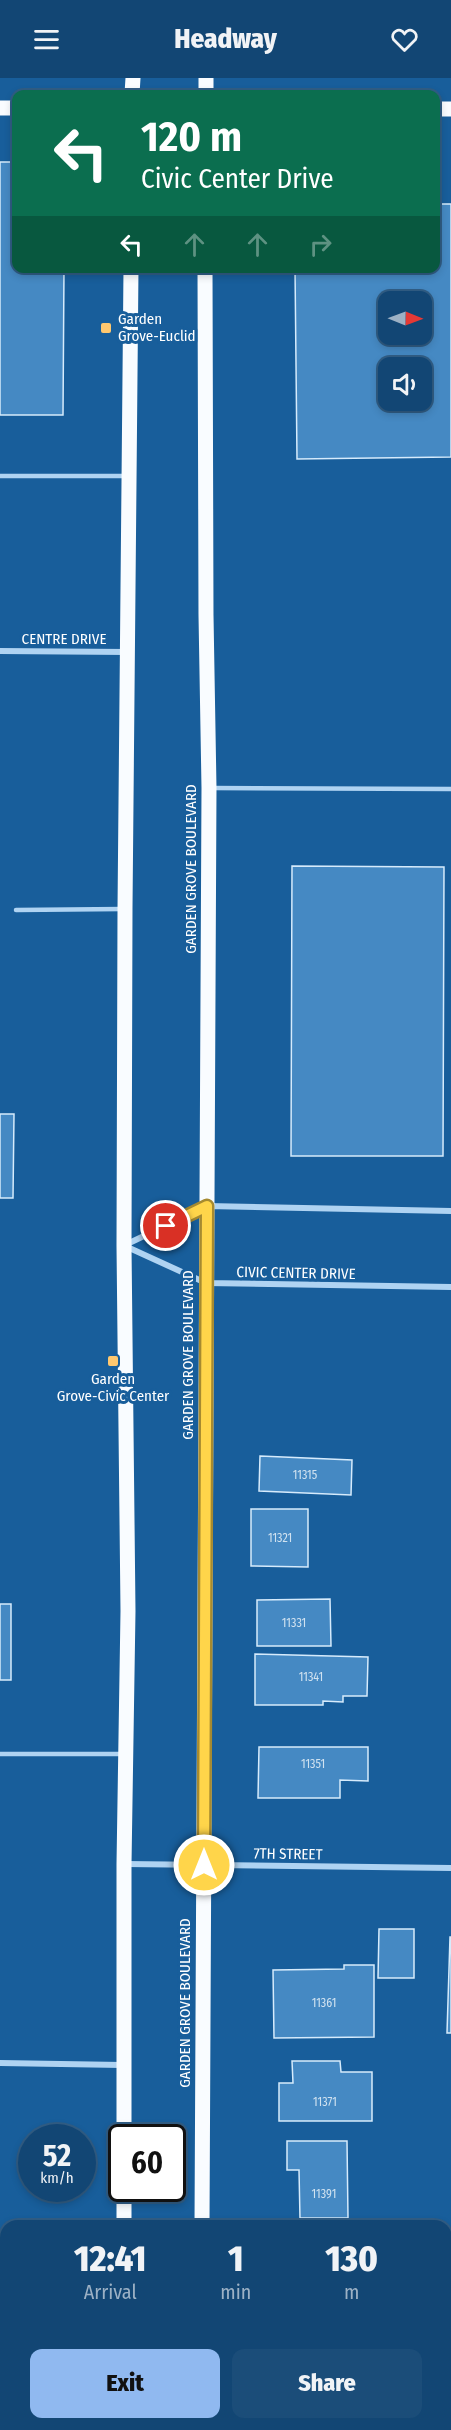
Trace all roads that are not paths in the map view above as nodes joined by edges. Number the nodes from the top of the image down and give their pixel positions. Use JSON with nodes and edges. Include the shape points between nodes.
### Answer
{"nodes":[{"id":1,"x":131,"y":273,"type":"edge"},
{"id":2,"x":205,"y":273,"type":"edge"},
{"id":3,"x":0,"y":476,"type":"edge"},
{"id":4,"x":130,"y":476,"type":"junction"},
{"id":5,"x":0,"y":651,"type":"edge"},
{"id":6,"x":128,"y":652,"type":"junction"},
{"id":7,"x":209,"y":788,"type":"junction"},
{"id":8,"x":451,"y":789,"type":"edge"},
{"id":9,"x":125,"y":909,"type":"junction"},
{"id":10,"x":16,"y":910,"type":"dead end"},
{"id":11,"x":207,"y":1206,"type":"junction"},
{"id":12,"x":451,"y":1211,"type":"edge"},
{"id":13,"x":124,"y":1246,"type":"junction"},
{"id":14,"x":206,"y":1283,"type":"junction"},
{"id":15,"x":451,"y":1287,"type":"edge"},
{"id":16,"x":0,"y":1754,"type":"edge"},
{"id":17,"x":126,"y":1755,"type":"junction"},
{"id":18,"x":124,"y":1864,"type":"junction"},
{"id":19,"x":204,"y":1865,"type":"junction"},
{"id":20,"x":451,"y":1868,"type":"edge"},
{"id":21,"x":0,"y":2063,"type":"edge"},
{"id":22,"x":123,"y":2065,"type":"junction"},
{"id":23,"x":124,"y":2124,"type":"edge"},
{"id":24,"x":124,"y":2202,"type":"edge"},
{"id":25,"x":124,"y":2220,"type":"edge"},
{"id":26,"x":202,"y":2220,"type":"edge"}],
"edges":[{"from":1,"to":4,"type":"main road"},
{"from":2,"to":7,"type":"main road","name":"GARDEN GROVE BOULEVARD"},
{"from":3,"to":4,"type":"lane"},
{"from":4,"to":6,"type":"main road"},
{"from":5,"to":6,"type":"street","name":"CENTRE DRIVE"},
{"from":6,"to":9,"type":"main road"},
{"from":7,"to":8,"type":"lane"},
{"from":7,"to":11,"type":"main road","name":"GARDEN GROVE BOULEVARD"},
{"from":9,"to":10,"type":"lane"},
{"from":9,"to":13,"type":"main road"},
{"from":11,"to":12,"type":"street"},
{"from":11,"to":13,"type":"street"},
{"from":11,"to":14,"type":"main road","name":"GARDEN GROVE BOULEVARD"},
{"from":13,"to":14,"type":"street","name":"CIVIC CENTER DRIVE"},
{"from":13,"to":17,"type":"main road"},
{"from":14,"to":15,"type":"street","name":"CIVIC CENTER DRIVE"},
{"from":14,"to":19,"type":"main road","name":"GARDEN GROVE BOULEVARD"},
{"from":16,"to":17,"type":"lane"},
{"from":17,"to":18,"type":"main road"},
{"from":18,"to":19,"type":"street","name":"7TH STREET"},
{"from":18,"to":22,"type":"main road"},
{"from":19,"to":20,"type":"street","name":"7TH STREET"},
{"from":19,"to":26,"type":"main road","name":"GARDEN GROVE BOULEVARD"},
{"from":21,"to":22,"type":"street"},
{"from":22,"to":23,"type":"main road"},
{"from":24,"to":25,"type":"main road"}]}
